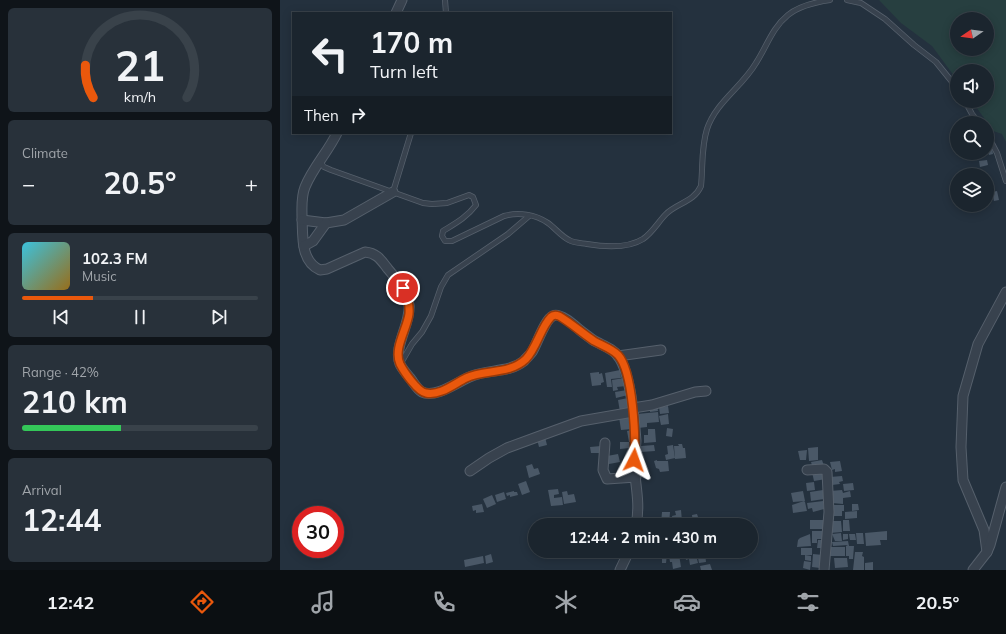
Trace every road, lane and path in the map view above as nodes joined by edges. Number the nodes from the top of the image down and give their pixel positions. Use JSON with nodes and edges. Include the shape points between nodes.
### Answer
{"nodes":[{"id":1,"x":402,"y":0,"type":"edge"},
{"id":2,"x":445,"y":0,"type":"edge"},
{"id":3,"x":830,"y":0,"type":"edge"},
{"id":4,"x":847,"y":0,"type":"edge"},
{"id":5,"x":396,"y":12,"type":"edge"},
{"id":6,"x":446,"y":12,"type":"edge"},
{"id":7,"x":950,"y":79,"type":"edge"},
{"id":8,"x":336,"y":134,"type":"edge"},
{"id":9,"x":411,"y":134,"type":"edge"},
{"id":10,"x":994,"y":147,"type":"edge"},
{"id":11,"x":320,"y":162,"type":"junction"},
{"id":12,"x":1006,"y":181,"type":"edge"},
{"id":13,"x":393,"y":192,"type":"junction"},
{"id":14,"x":529,"y":216,"type":"junction"},
{"id":15,"x":302,"y":220,"type":"junction"},
{"id":16,"x":326,"y":223,"type":"junction"},
{"id":17,"x":304,"y":246,"type":"junction"},
{"id":18,"x":1006,"y":292,"type":"edge"},
{"id":19,"x":662,"y":350,"type":"dead end"},
{"id":20,"x":618,"y":356,"type":"junction"},
{"id":21,"x":400,"y":364,"type":"junction"},
{"id":22,"x":706,"y":391,"type":"dead end"},
{"id":23,"x":633,"y":410,"type":"junction"},
{"id":24,"x":606,"y":443,"type":"dead end"},
{"id":25,"x":807,"y":470,"type":"dead end"},
{"id":26,"x":470,"y":472,"type":"dead end"},
{"id":27,"x":636,"y":477,"type":"junction"},
{"id":28,"x":1006,"y":487,"type":"edge"},
{"id":29,"x":637,"y":518,"type":"edge"},
{"id":30,"x":987,"y":552,"type":"junction"},
{"id":31,"x":626,"y":558,"type":"edge"},
{"id":32,"x":620,"y":570,"type":"edge"},
{"id":33,"x":824,"y":570,"type":"edge"},
{"id":34,"x":973,"y":570,"type":"edge"}],
"edges":[{"from":1,"to":5,"type":"street"},
{"from":2,"to":6,"type":"lane"},
{"from":3,"to":14,"type":"lane","via":[[796,10],[778,24],[756,64],[712,116],[703,150],[702,186],[699,192],[667,213],[644,238],[636,242],[606,247],[578,243],[570,241],[544,221]]},
{"from":4,"to":7,"type":"lane","via":[[861,3],[885,19],[936,62]]},
{"from":8,"to":11,"type":"street"},
{"from":9,"to":13,"type":"lane"},
{"from":10,"to":12,"type":"lane"},
{"from":11,"to":13,"type":"lane","via":[[331,170]]},
{"from":11,"to":15,"type":"street","via":[[302,198]]},
{"from":13,"to":14,"type":"lane","via":[[432,204],[447,203],[469,195],[473,197],[476,205],[470,212],[443,231],[444,240],[448,241],[504,216]]},
{"from":13,"to":16,"type":"street","via":[[347,219]]},
{"from":14,"to":21,"type":"lane","via":[[508,234],[448,275],[422,332]]},
{"from":15,"to":16,"type":"street"},
{"from":15,"to":17,"type":"street"},
{"from":16,"to":17,"type":"street","via":[[313,241]]},
{"from":17,"to":21,"type":"street","via":[[311,264],[320,270],[365,252],[372,252],[378,256],[403,288],[409,304],[398,358]]},
{"from":18,"to":30,"type":"street","via":[[978,344],[963,396],[963,480],[984,530]]},
{"from":19,"to":20,"type":"street"},
{"from":20,"to":21,"type":"street","via":[[555,315],[547,322],[532,352],[518,365],[474,375],[432,394],[422,392]]},
{"from":20,"to":23,"type":"street","via":[[624,366]]},
{"from":22,"to":23,"type":"street"},
{"from":23,"to":26,"type":"street","via":[[581,421],[507,448]]},
{"from":23,"to":27,"type":"street"},
{"from":24,"to":27,"type":"street","via":[[603,470],[605,476],[609,479]]},
{"from":25,"to":33,"type":"street","via":[[824,469],[827,472],[829,512]]},
{"from":27,"to":29,"type":"street"},
{"from":28,"to":30,"type":"street"},
{"from":30,"to":34,"type":"street"},
{"from":31,"to":32,"type":"street"}]}
